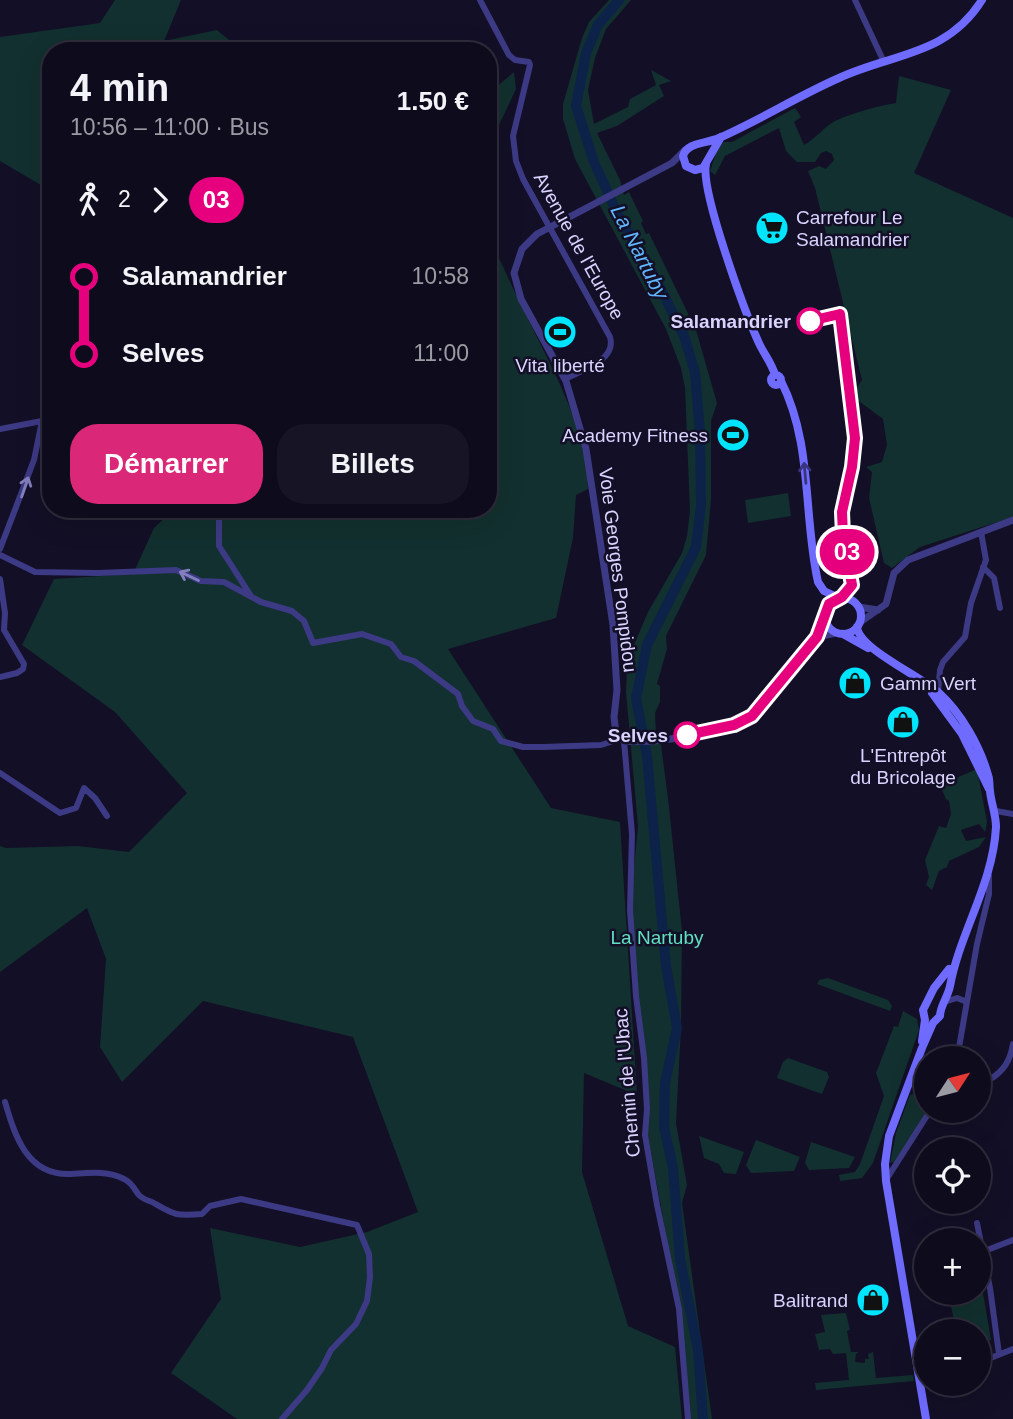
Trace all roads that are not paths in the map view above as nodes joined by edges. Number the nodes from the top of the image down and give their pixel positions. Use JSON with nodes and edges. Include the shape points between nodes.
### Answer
{"nodes":[{"id":1,"x":480,"y":0,"type":"edge"},
{"id":2,"x":855,"y":0,"type":"edge"},
{"id":3,"x":982,"y":0,"type":"edge"},
{"id":4,"x":884,"y":62,"type":"junction"},
{"id":5,"x":721,"y":137,"type":"junction"},
{"id":6,"x":698,"y":145,"type":"junction"},
{"id":7,"x":685,"y":150,"type":"junction"},
{"id":8,"x":707,"y":161,"type":"junction"},
{"id":9,"x":672,"y":163,"type":"junction"},
{"id":10,"x":690,"y":169,"type":"junction"},
{"id":11,"x":708,"y":194,"type":"junction"},
{"id":12,"x":549,"y":228,"type":"junction"},
{"id":13,"x":565,"y":379,"type":"junction"},
{"id":14,"x":42,"y":421,"type":"joint"},
{"id":15,"x":0,"y":429,"type":"edge"},
{"id":16,"x":219,"y":518,"type":"edge"},
{"id":17,"x":1013,"y":520,"type":"edge"},
{"id":18,"x":1013,"y":526,"type":"edge"},
{"id":19,"x":992,"y":528,"type":"junction"},
{"id":20,"x":981,"y":532,"type":"junction"},
{"id":21,"x":0,"y":549,"type":"edge"},
{"id":22,"x":0,"y":555,"type":"edge"},
{"id":23,"x":984,"y":568,"type":"junction"},
{"id":24,"x":0,"y":579,"type":"edge"},
{"id":25,"x":252,"y":597,"type":"junction"},
{"id":26,"x":839,"y":598,"type":"junction"},
{"id":27,"x":859,"y":607,"type":"junction"},
{"id":28,"x":1000,"y":608,"type":"dead end"},
{"id":29,"x":879,"y":611,"type":"junction"},
{"id":30,"x":825,"y":619,"type":"junction"},
{"id":31,"x":858,"y":625,"type":"junction"},
{"id":32,"x":839,"y":633,"type":"junction"},
{"id":33,"x":817,"y":637,"type":"junction"},
{"id":34,"x":878,"y":652,"type":"junction"},
{"id":35,"x":916,"y":675,"type":"junction"},
{"id":36,"x":0,"y":677,"type":"edge"},
{"id":37,"x":938,"y":692,"type":"junction"},
{"id":38,"x":961,"y":727,"type":"junction"},
{"id":39,"x":624,"y":740,"type":"junction"},
{"id":40,"x":0,"y":773,"type":"edge"},
{"id":41,"x":996,"y":811,"type":"junction"},
{"id":42,"x":1013,"y":814,"type":"edge"},
{"id":43,"x":107,"y":816,"type":"dead end"},
{"id":44,"x":989,"y":874,"type":"junction"},
{"id":45,"x":958,"y":954,"type":"junction"},
{"id":46,"x":940,"y":982,"type":"junction"},
{"id":47,"x":950,"y":989,"type":"junction"},
{"id":48,"x":957,"y":998,"type":"junction"},
{"id":49,"x":944,"y":1002,"type":"junction"},
{"id":50,"x":967,"y":1002,"type":"junction"},
{"id":51,"x":927,"y":1006,"type":"junction"},
{"id":52,"x":940,"y":1011,"type":"junction"},
{"id":53,"x":929,"y":1021,"type":"junction"},
{"id":54,"x":1013,"y":1044,"type":"edge"},
{"id":55,"x":959,"y":1046,"type":"edge"},
{"id":56,"x":1012,"y":1059,"type":"edge"},
{"id":57,"x":991,"y":1079,"type":"edge"},
{"id":58,"x":5,"y":1102,"type":"dead end"},
{"id":59,"x":922,"y":1124,"type":"edge"},
{"id":60,"x":886,"y":1181,"type":"junction"},
{"id":61,"x":976,"y":1223,"type":"dead end"},
{"id":62,"x":977,"y":1228,"type":"edge"},
{"id":63,"x":1013,"y":1240,"type":"edge"},
{"id":64,"x":991,"y":1249,"type":"edge"},
{"id":65,"x":991,"y":1305,"type":"edge"},
{"id":66,"x":914,"y":1335,"type":"edge"},
{"id":67,"x":1013,"y":1349,"type":"edge"},
{"id":68,"x":999,"y":1354,"type":"junction"},
{"id":69,"x":991,"y":1357,"type":"edge"},
{"id":70,"x":924,"y":1396,"type":"edge"},
{"id":71,"x":282,"y":1419,"type":"edge"},
{"id":72,"x":688,"y":1419,"type":"edge"},
{"id":73,"x":926,"y":1419,"type":"edge"}],
"edges":[{"from":1,"to":12,"type":"street","name":"Avenue de l'Europe","via":[[509,55],[530,65],[513,136],[523,179]]},
{"from":2,"to":4,"type":"street"},
{"from":3,"to":4,"type":"main road","via":[[968,20],[941,42]]},
{"from":4,"to":5,"type":"main road","via":[[843,76]]},
{"from":5,"to":6,"type":"main road"},
{"from":5,"to":8,"type":"main road"},
{"from":6,"to":7,"type":"main road"},
{"from":6,"to":8,"type":"main road","via":[[706,151]]},
{"from":7,"to":9,"type":"street","name":"Voie Georges Pompidou"},
{"from":7,"to":10,"type":"main road","via":[[682,158]]},
{"from":8,"to":10,"type":"main road","via":[[701,169]]},
{"from":8,"to":11,"type":"main road"},
{"from":9,"to":10,"type":"street"},
{"from":9,"to":12,"type":"street","name":"Voie Georges Pompidou"},
{"from":10,"to":11,"type":"main road"},
{"from":26,"to":11,"type":"main road","one_way":true,"via":[[818,582],[803,447],[793,409],[746,311]]},
{"from":12,"to":13,"type":"street","name":"Voie Georges Pompidou","via":[[527,242],[514,273],[521,299]]},
{"from":12,"to":13,"type":"street","name":"Avenue de l'Europe","via":[[613,346],[604,358]]},
{"from":13,"to":39,"type":"street","name":"Voie Georges Pompidou","via":[[593,482],[612,625],[616,734]]},
{"from":14,"to":15,"type":"street"},
{"from":21,"to":14,"type":"street","one_way":true,"via":[[34,460]]},
{"from":16,"to":25,"type":"street","via":[[219,546]]},
{"from":17,"to":19,"type":"street"},
{"from":18,"to":19,"type":"street"},
{"from":19,"to":20,"type":"street"},
{"from":20,"to":23,"type":"street"},
{"from":20,"to":29,"type":"street","via":[[898,566],[886,604]]},
{"from":25,"to":22,"type":"street","one_way":true,"via":[[224,582],[201,581],[176,570],[35,572]]},
{"from":23,"to":28,"type":"street","via":[[994,578]]},
{"from":23,"to":37,"type":"street","via":[[965,637],[943,662]]},
{"from":24,"to":36,"type":"street","via":[[4,630],[24,664],[17,673]]},
{"from":25,"to":39,"type":"street","via":[[292,611],[304,621],[313,643],[362,634],[391,644],[401,657],[414,661],[458,694],[473,721],[493,729],[501,741],[543,747]]},
{"from":26,"to":27,"type":"main road"},
{"from":26,"to":30,"type":"main road","via":[[827,606]]},
{"from":27,"to":29,"type":"street"},
{"from":27,"to":31,"type":"main road"},
{"from":29,"to":31,"type":"street"},
{"from":30,"to":32,"type":"main road","via":[[827,626]]},
{"from":30,"to":33,"type":"street"},
{"from":31,"to":32,"type":"main road"},
{"from":31,"to":34,"type":"main road","via":[[862,639]]},
{"from":32,"to":33,"type":"street"},
{"from":32,"to":34,"type":"main road"},
{"from":33,"to":39,"type":"street","via":[[752,716],[734,725],[660,740]]},
{"from":34,"to":35,"type":"main road"},
{"from":35,"to":37,"type":"main road"},
{"from":35,"to":38,"type":"main road"},
{"from":37,"to":38,"type":"main road"},
{"from":38,"to":41,"type":"main road","via":[[980,753]]},
{"from":39,"to":72,"type":"street","name":"Chemin de l'Ubac","via":[[632,834],[630,910],[648,1109],[645,1135],[679,1309]]},
{"from":40,"to":43,"type":"street","via":[[60,813],[76,808],[84,788]]},
{"from":41,"to":42,"type":"street"},
{"from":41,"to":44,"type":"main road"},
{"from":44,"to":45,"type":"main road"},
{"from":44,"to":50,"type":"street"},
{"from":45,"to":46,"type":"main road"},
{"from":45,"to":47,"type":"main road"},
{"from":46,"to":47,"type":"main road"},
{"from":46,"to":51,"type":"main road"},
{"from":47,"to":48,"type":"street"},
{"from":47,"to":49,"type":"main road"},
{"from":48,"to":49,"type":"street"},
{"from":48,"to":50,"type":"street"},
{"from":49,"to":52,"type":"main road"},
{"from":50,"to":55,"type":"street"},
{"from":51,"to":52,"type":"main road"},
{"from":51,"to":53,"type":"main road","via":[[922,1013]]},
{"from":52,"to":53,"type":"main road","via":[[939,1019]]},
{"from":53,"to":60,"type":"main road","via":[[889,1136]]},
{"from":54,"to":56,"type":"street"},
{"from":56,"to":57,"type":"street"},
{"from":58,"to":71,"type":"street","via":[[17,1141],[39,1166],[68,1174],[89,1172],[124,1179],[144,1199],[172,1215],[202,1214],[210,1206],[241,1199],[357,1224],[369,1254],[367,1301],[356,1324],[331,1349],[307,1390]]},
{"from":59,"to":60,"type":"street"},
{"from":60,"to":66,"type":"main road"},
{"from":61,"to":62,"type":"street"},
{"from":63,"to":64,"type":"street"},
{"from":65,"to":68,"type":"street"},
{"from":67,"to":68,"type":"street"},
{"from":68,"to":69,"type":"street"},
{"from":70,"to":73,"type":"main road"}]}
